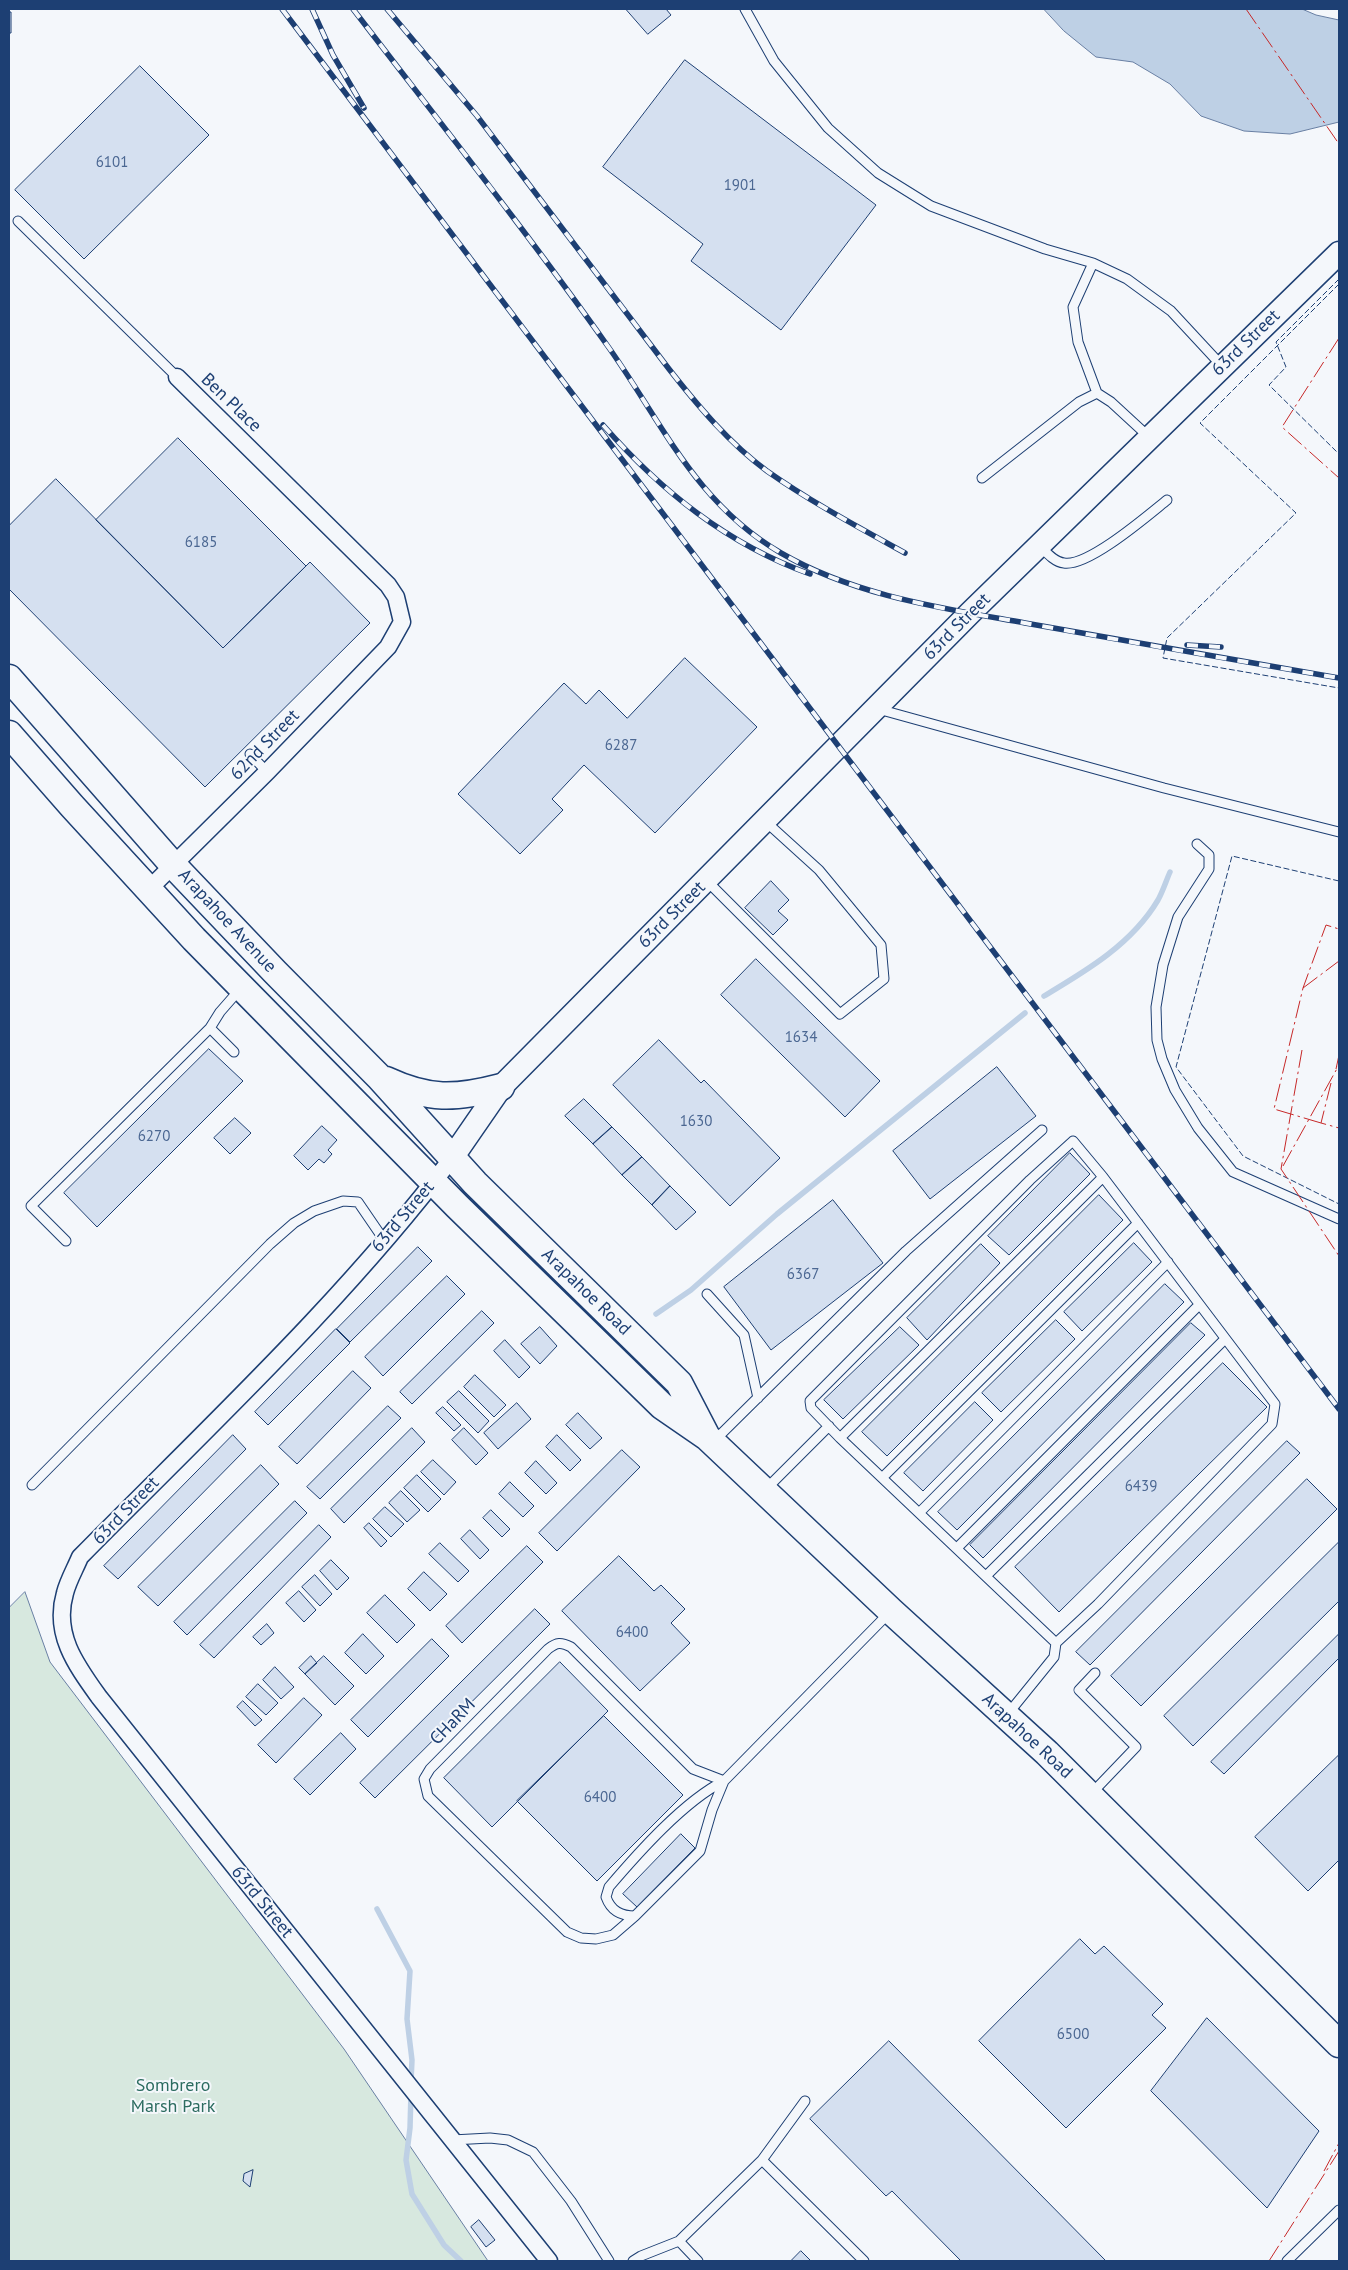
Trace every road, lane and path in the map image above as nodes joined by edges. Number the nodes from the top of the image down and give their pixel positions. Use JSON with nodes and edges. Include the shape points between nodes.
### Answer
{"nodes":[{"id":1,"x":745,"y":9,"type":"edge"},
{"id":2,"x":18,"y":221,"type":"dead end"},
{"id":3,"x":1339,"y":253,"type":"edge"},
{"id":4,"x":1093,"y":263,"type":"junction"},
{"id":5,"x":1222,"y":366,"type":"junction"},
{"id":6,"x":177,"y":377,"type":"joint"},
{"id":7,"x":1097,"y":393,"type":"junction"},
{"id":8,"x":1149,"y":438,"type":"junction"},
{"id":9,"x":982,"y":478,"type":"dead end"},
{"id":10,"x":1167,"y":500,"type":"dead end"},
{"id":11,"x":1039,"y":545,"type":"junction"},
{"id":12,"x":402,"y":622,"type":"joint"},
{"id":13,"x":9,"y":678,"type":"edge"},
{"id":14,"x":876,"y":708,"type":"junction"},
{"id":15,"x":9,"y":734,"type":"edge"},
{"id":16,"x":250,"y":754,"type":"dead end"},
{"id":17,"x":267,"y":772,"type":"junction"},
{"id":18,"x":765,"y":821,"type":"junction"},
{"id":19,"x":1339,"y":832,"type":"edge"},
{"id":20,"x":1197,"y":844,"type":"dead end"},
{"id":21,"x":174,"y":865,"type":"junction"},
{"id":22,"x":706,"y":880,"type":"junction"},
{"id":23,"x":148,"y":890,"type":"junction"},
{"id":24,"x":241,"y":988,"type":"junction"},
{"id":25,"x":210,"y":1028,"type":"junction"},
{"id":26,"x":234,"y":1052,"type":"dead end"},
{"id":27,"x":379,"y":1077,"type":"junction"},
{"id":28,"x":501,"y":1087,"type":"junction"},
{"id":29,"x":1042,"y":1130,"type":"dead end"},
{"id":30,"x":452,"y":1158,"type":"junction"},
{"id":31,"x":1103,"y":1177,"type":"junction"},
{"id":32,"x":434,"y":1181,"type":"junction"},
{"id":33,"x":1339,"y":1219,"type":"edge"},
{"id":34,"x":1138,"y":1223,"type":"junction"},
{"id":35,"x":384,"y":1240,"type":"junction"},
{"id":36,"x":66,"y":1241,"type":"dead end"},
{"id":37,"x":1168,"y":1262,"type":"junction"},
{"id":38,"x":707,"y":1294,"type":"dead end"},
{"id":39,"x":1199,"y":1305,"type":"junction"},
{"id":40,"x":1225,"y":1339,"type":"junction"},
{"id":41,"x":758,"y":1398,"type":"junction"},
{"id":42,"x":829,"y":1426,"type":"junction"},
{"id":43,"x":840,"y":1438,"type":"junction"},
{"id":44,"x":710,"y":1439,"type":"junction"},
{"id":45,"x":883,"y":1477,"type":"junction"},
{"id":46,"x":32,"y":1485,"type":"dead end"},
{"id":47,"x":764,"y":1492,"type":"junction"},
{"id":48,"x":920,"y":1512,"type":"junction"},
{"id":49,"x":957,"y":1548,"type":"junction"},
{"id":50,"x":986,"y":1576,"type":"junction"},
{"id":51,"x":891,"y":1611,"type":"junction"},
{"id":52,"x":1056,"y":1643,"type":"junction"},
{"id":53,"x":1095,"y":1673,"type":"dead end"},
{"id":54,"x":1006,"y":1716,"type":"junction"},
{"id":55,"x":724,"y":1781,"type":"junction"},
{"id":56,"x":1090,"y":1794,"type":"junction"},
{"id":57,"x":635,"y":1916,"type":"junction"},
{"id":58,"x":1339,"y":2044,"type":"edge"},
{"id":59,"x":805,"y":2100,"type":"dead end"},
{"id":60,"x":452,"y":2140,"type":"junction"},
{"id":61,"x":762,"y":2160,"type":"junction"},
{"id":62,"x":1339,"y":2210,"type":"edge"},
{"id":63,"x":679,"y":2241,"type":"junction"},
{"id":64,"x":549,"y":2261,"type":"edge"},
{"id":65,"x":609,"y":2261,"type":"edge"},
{"id":66,"x":633,"y":2261,"type":"edge"},
{"id":67,"x":698,"y":2261,"type":"edge"},
{"id":68,"x":864,"y":2261,"type":"edge"},
{"id":69,"x":1287,"y":2261,"type":"edge"}],
"edges":[{"from":1,"to":4,"type":"lane","via":[[774,61],[828,128],[878,173],[931,206],[1045,249]]},
{"from":2,"to":6,"type":"lane","name":"Ben Place"},
{"from":3,"to":5,"type":"street","name":"63rd Street"},
{"from":4,"to":5,"type":"lane","via":[[1127,279],[1171,311]]},
{"from":4,"to":7,"type":"lane","via":[[1073,307],[1078,342]]},
{"from":5,"to":8,"type":"street","name":"63rd Street"},
{"from":6,"to":12,"type":"street","name":"Ben Place","via":[[388,585],[396,597]]},
{"from":7,"to":8,"type":"lane"},
{"from":7,"to":9,"type":"lane","via":[[1079,402]]},
{"from":8,"to":11,"type":"street","name":"63rd Street"},
{"from":10,"to":11,"type":"lane","via":[[1090,557],[1066,564],[1057,561]]},
{"from":11,"to":14,"type":"street","name":"63rd Street"},
{"from":12,"to":17,"type":"street","name":"62nd Street","via":[[388,647]]},
{"from":13,"to":21,"type":"main road","name":"Arapahoe Avenue"},
{"from":14,"to":18,"type":"street","name":"63rd Street"},
{"from":14,"to":19,"type":"lane","via":[[1164,788]]},
{"from":15,"to":23,"type":"main road","name":"Arapahoe Avenue"},
{"from":16,"to":17,"type":"lane"},
{"from":17,"to":21,"type":"street","name":"62nd Street"},
{"from":18,"to":22,"type":"street","name":"63rd Street"},
{"from":18,"to":22,"type":"lane","via":[[819,870],[882,945],[884,979],[840,1014]]},
{"from":20,"to":33,"type":"lane","via":[[1209,855],[1208,869],[1178,917],[1163,966],[1156,1007],[1157,1040],[1162,1059],[1175,1090],[1198,1128],[1233,1172]]},
{"from":21,"to":23,"type":"street","name":"62nd Street"},
{"from":21,"to":27,"type":"main road","name":"Arapahoe Avenue","via":[[268,966]]},
{"from":22,"to":28,"type":"street","name":"63rd Street"},
{"from":23,"to":24,"type":"main road","name":"Arapahoe Avenue"},
{"from":24,"to":25,"type":"lane"},
{"from":24,"to":32,"type":"main road","name":"Arapahoe Avenue"},
{"from":25,"to":26,"type":"lane"},
{"from":25,"to":36,"type":"lane","via":[[31,1206]]},
{"from":27,"to":28,"type":"main road","via":[[424,1095],[474,1094]]},
{"from":27,"to":30,"type":"main road","name":"Arapahoe Avenue"},
{"from":28,"to":30,"type":"street","name":"63rd Street"},
{"from":29,"to":41,"type":"lane","via":[[906,1251]]},
{"from":30,"to":32,"type":"street","name":"63rd Street"},
{"from":30,"to":44,"type":"main road","name":"Arapahoe Road","via":[[474,1184],[679,1383]]},
{"from":31,"to":34,"type":"lane"},
{"from":31,"to":42,"type":"lane","via":[[1073,1141],[1030,1180],[810,1402]]},
{"from":31,"to":43,"type":"lane"},
{"from":32,"to":35,"type":"street","name":"63rd Street"},
{"from":32,"to":44,"type":"main road","name":"Arapahoe Road","via":[[662,1406]]},
{"from":34,"to":37,"type":"lane"},
{"from":34,"to":45,"type":"lane"},
{"from":35,"to":46,"type":"lane","via":[[358,1202],[343,1200],[294,1223],[197,1315]]},
{"from":35,"to":60,"type":"street","name":"63rd Street","via":[[327,1306],[80,1558],[60,1614],[63,1635],[74,1662],[99,1697]]},
{"from":37,"to":39,"type":"lane"},
{"from":37,"to":48,"type":"lane"},
{"from":38,"to":41,"type":"lane","via":[[744,1335]]},
{"from":39,"to":40,"type":"lane"},
{"from":39,"to":49,"type":"lane"},
{"from":40,"to":50,"type":"lane"},
{"from":40,"to":52,"type":"lane","via":[[1275,1404],[1272,1424],[1098,1604]]},
{"from":41,"to":44,"type":"lane"},
{"from":42,"to":43,"type":"lane"},
{"from":42,"to":47,"type":"lane"},
{"from":43,"to":45,"type":"lane"},
{"from":44,"to":47,"type":"main road","name":"Arapahoe Road"},
{"from":45,"to":48,"type":"lane"},
{"from":47,"to":51,"type":"main road","name":"Arapahoe Road"},
{"from":48,"to":49,"type":"lane"},
{"from":49,"to":50,"type":"lane"},
{"from":50,"to":52,"type":"lane"},
{"from":51,"to":54,"type":"main road","name":"Arapahoe Road"},
{"from":51,"to":55,"type":"lane"},
{"from":52,"to":54,"type":"lane","via":[[1054,1657]]},
{"from":53,"to":56,"type":"lane","via":[[1079,1690],[1136,1747]]},
{"from":54,"to":56,"type":"main road","name":"Arapahoe Road"},
{"from":55,"to":57,"type":"lane","name":"CHaRM","via":[[700,1851]]},
{"from":55,"to":57,"type":"lane","via":[[706,1790],[690,1804],[609,1887],[606,1897],[609,1905],[617,1913]]},
{"from":55,"to":57,"type":"lane","name":"CHaRM","via":[[693,1769],[571,1647],[562,1643],[554,1643],[430,1768],[424,1779],[428,1796],[567,1932],[581,1938],[596,1939],[613,1935]]},
{"from":56,"to":58,"type":"main road","name":"Arapahoe Road"},
{"from":59,"to":61,"type":"lane"},
{"from":60,"to":64,"type":"street","name":"63rd Street"},
{"from":60,"to":65,"type":"lane","via":[[508,2140],[533,2152],[571,2201]]},
{"from":61,"to":63,"type":"lane"},
{"from":61,"to":68,"type":"lane"},
{"from":62,"to":69,"type":"lane"},
{"from":63,"to":66,"type":"lane"},
{"from":63,"to":67,"type":"lane"}]}
